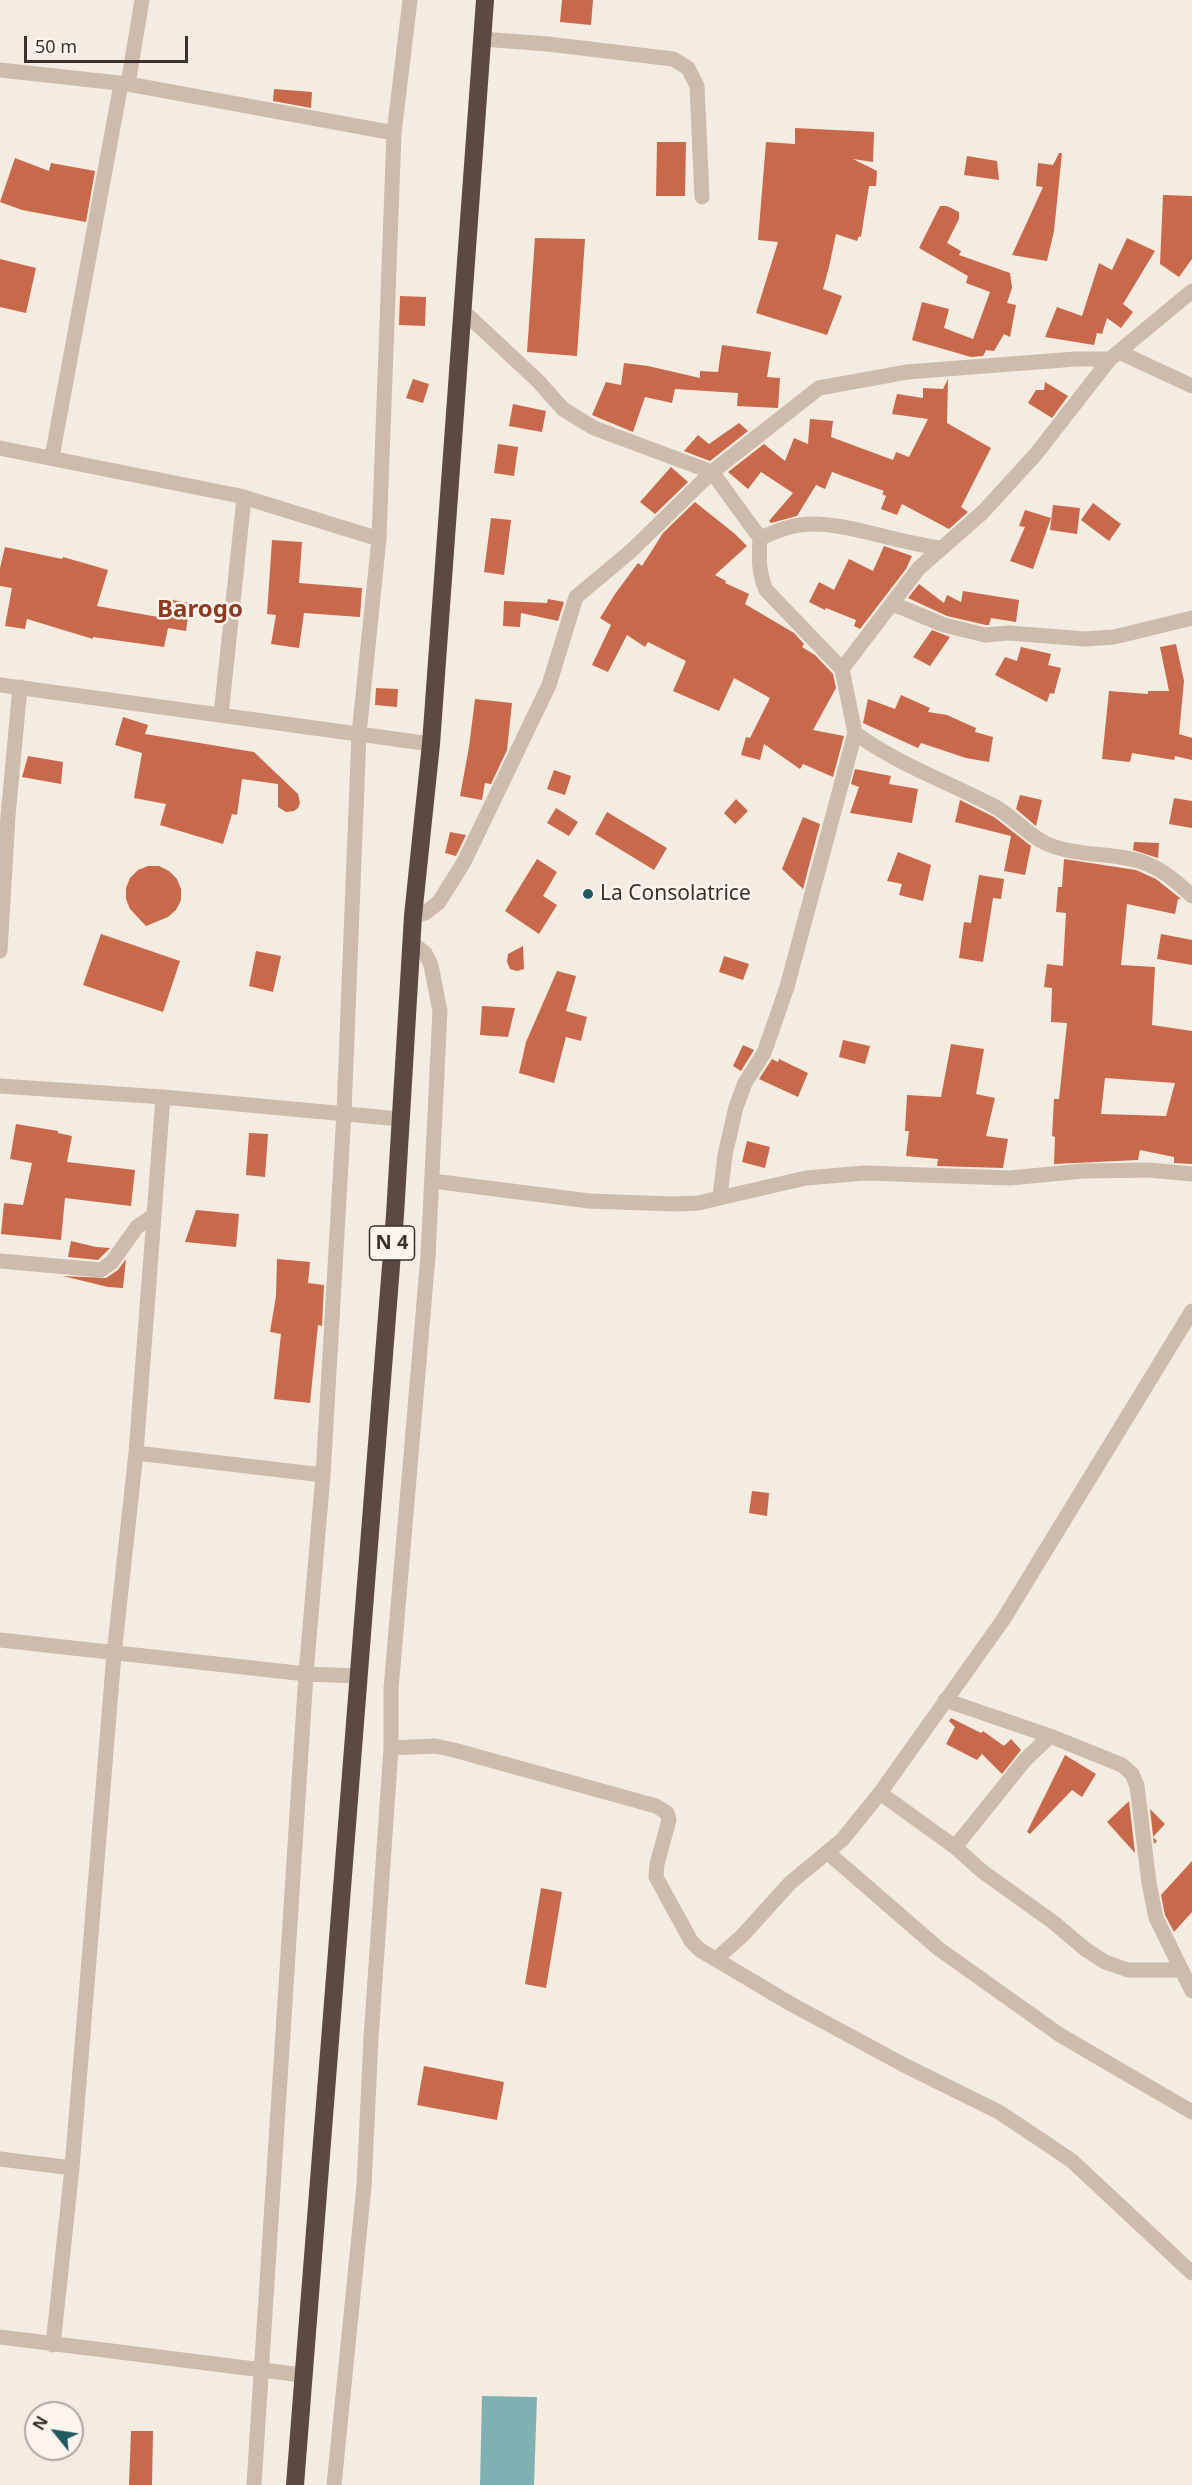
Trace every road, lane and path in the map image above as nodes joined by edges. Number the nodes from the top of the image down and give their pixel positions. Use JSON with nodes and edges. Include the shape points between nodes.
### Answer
{"nodes":[{"id":1,"x":142,"y":0,"type":"edge"},
{"id":2,"x":410,"y":0,"type":"edge"},
{"id":3,"x":485,"y":0,"type":"edge"},
{"id":4,"x":482,"y":39,"type":"junction"},
{"id":5,"x":0,"y":70,"type":"edge"},
{"id":6,"x":125,"y":84,"type":"junction"},
{"id":7,"x":394,"y":133,"type":"junction"},
{"id":8,"x":702,"y":197,"type":"dead end"},
{"id":9,"x":1192,"y":291,"type":"edge"},
{"id":10,"x":462,"y":310,"type":"junction"},
{"id":11,"x":1115,"y":355,"type":"junction"},
{"id":12,"x":1192,"y":386,"type":"edge"},
{"id":13,"x":0,"y":448,"type":"edge"},
{"id":14,"x":52,"y":458,"type":"junction"},
{"id":15,"x":712,"y":472,"type":"junction"},
{"id":16,"x":244,"y":498,"type":"junction"},
{"id":17,"x":760,"y":538,"type":"junction"},
{"id":18,"x":379,"y":539,"type":"junction"},
{"id":19,"x":942,"y":548,"type":"junction"},
{"id":20,"x":893,"y":604,"type":"junction"},
{"id":21,"x":1192,"y":618,"type":"edge"},
{"id":22,"x":842,"y":669,"type":"junction"},
{"id":23,"x":0,"y":684,"type":"edge"},
{"id":24,"x":20,"y":687,"type":"junction"},
{"id":25,"x":220,"y":715,"type":"junction"},
{"id":26,"x":855,"y":733,"type":"junction"},
{"id":27,"x":359,"y":734,"type":"junction"},
{"id":28,"x":431,"y":744,"type":"junction"},
{"id":29,"x":4,"y":816,"type":"edge"},
{"id":30,"x":1192,"y":896,"type":"edge"},
{"id":31,"x":413,"y":916,"type":"junction"},
{"id":32,"x":413,"y":944,"type":"junction"},
{"id":33,"x":0,"y":951,"type":"edge"},
{"id":34,"x":0,"y":1086,"type":"edge"},
{"id":35,"x":163,"y":1097,"type":"junction"},
{"id":36,"x":344,"y":1112,"type":"junction"},
{"id":37,"x":400,"y":1119,"type":"junction"},
{"id":38,"x":1192,"y":1174,"type":"edge"},
{"id":39,"x":433,"y":1181,"type":"junction"},
{"id":40,"x":720,"y":1197,"type":"junction"},
{"id":41,"x":153,"y":1216,"type":"junction"},
{"id":42,"x":0,"y":1261,"type":"edge"},
{"id":43,"x":1192,"y":1311,"type":"edge"},
{"id":44,"x":136,"y":1453,"type":"junction"},
{"id":45,"x":323,"y":1475,"type":"junction"},
{"id":46,"x":0,"y":1640,"type":"edge"},
{"id":47,"x":114,"y":1654,"type":"junction"},
{"id":48,"x":306,"y":1674,"type":"junction"},
{"id":49,"x":358,"y":1676,"type":"junction"},
{"id":50,"x":945,"y":1700,"type":"junction"},
{"id":51,"x":1050,"y":1736,"type":"junction"},
{"id":52,"x":392,"y":1748,"type":"junction"},
{"id":53,"x":880,"y":1793,"type":"junction"},
{"id":54,"x":955,"y":1847,"type":"junction"},
{"id":55,"x":827,"y":1852,"type":"junction"},
{"id":56,"x":716,"y":1959,"type":"junction"},
{"id":57,"x":1180,"y":1970,"type":"junction"},
{"id":58,"x":1192,"y":1991,"type":"edge"},
{"id":59,"x":1192,"y":2112,"type":"edge"},
{"id":60,"x":0,"y":2159,"type":"edge"},
{"id":61,"x":72,"y":2168,"type":"junction"},
{"id":62,"x":1192,"y":2273,"type":"edge"},
{"id":63,"x":0,"y":2337,"type":"edge"},
{"id":64,"x":53,"y":2344,"type":"junction"},
{"id":65,"x":263,"y":2369,"type":"junction"},
{"id":66,"x":302,"y":2375,"type":"junction"},
{"id":67,"x":254,"y":2485,"type":"edge"},
{"id":68,"x":295,"y":2485,"type":"edge"},
{"id":69,"x":334,"y":2485,"type":"edge"}],
"edges":[{"from":1,"to":6,"type":"street"},
{"from":2,"to":7,"type":"street"},
{"from":3,"to":4,"type":"highway","number":"N 4"},
{"from":4,"to":8,"type":"street","via":[[673,59],[688,68],[697,86]]},
{"from":4,"to":10,"type":"highway","number":"N 4"},
{"from":5,"to":6,"type":"street"},
{"from":6,"to":7,"type":"street"},
{"from":6,"to":14,"type":"street"},
{"from":7,"to":18,"type":"street"},
{"from":9,"to":11,"type":"street"},
{"from":10,"to":15,"type":"street","via":[[563,409],[594,428]]},
{"from":10,"to":28,"type":"highway","number":"N 4"},
{"from":11,"to":12,"type":"street"},
{"from":11,"to":15,"type":"street","via":[[907,372],[819,388]]},
{"from":11,"to":19,"type":"street","via":[[1036,454],[983,512]]},
{"from":13,"to":14,"type":"street"},
{"from":14,"to":16,"type":"street"},
{"from":15,"to":17,"type":"street"},
{"from":15,"to":31,"type":"street","via":[[631,551],[576,597],[549,684],[464,862],[439,902],[425,913]]},
{"from":16,"to":18,"type":"street"},
{"from":16,"to":25,"type":"street"},
{"from":17,"to":19,"type":"street","via":[[799,525],[825,524]]},
{"from":17,"to":22,"type":"street","via":[[760,576],[766,590]]},
{"from":18,"to":27,"type":"street"},
{"from":19,"to":20,"type":"street","via":[[919,568]]},
{"from":20,"to":21,"type":"street","via":[[944,625],[985,635],[1114,637]]},
{"from":20,"to":22,"type":"street"},
{"from":22,"to":26,"type":"street"},
{"from":23,"to":24,"type":"street"},
{"from":24,"to":25,"type":"street"},
{"from":24,"to":29,"type":"street"},
{"from":25,"to":27,"type":"street"},
{"from":26,"to":30,"type":"street","via":[[896,760],[994,806],[1044,842],[1096,856],[1138,860],[1164,872]]},
{"from":26,"to":40,"type":"street","via":[[784,996],[764,1053],[745,1083],[736,1107]]},
{"from":27,"to":28,"type":"street"},
{"from":27,"to":36,"type":"street"},
{"from":28,"to":31,"type":"highway","number":"N 4"},
{"from":29,"to":33,"type":"street"},
{"from":31,"to":32,"type":"highway","number":"N 4"},
{"from":32,"to":37,"type":"highway","number":"N 4"},
{"from":32,"to":39,"type":"street","via":[[431,964],[440,1011]]},
{"from":34,"to":35,"type":"street"},
{"from":35,"to":36,"type":"street"},
{"from":35,"to":41,"type":"street"},
{"from":36,"to":37,"type":"street"},
{"from":36,"to":45,"type":"street"},
{"from":37,"to":49,"type":"highway","number":"N 4"},
{"from":38,"to":40,"type":"street","via":[[1094,1171],[1010,1178],[865,1173],[806,1178]]},
{"from":39,"to":40,"type":"street","via":[[589,1201],[674,1204]]},
{"from":39,"to":52,"type":"street","via":[[391,1689]]},
{"from":41,"to":42,"type":"street","via":[[136,1227],[112,1262],[101,1270]]},
{"from":41,"to":44,"type":"street"},
{"from":43,"to":50,"type":"street","via":[[1003,1620]]},
{"from":44,"to":45,"type":"street"},
{"from":44,"to":47,"type":"street"},
{"from":45,"to":48,"type":"street"},
{"from":46,"to":47,"type":"street"},
{"from":47,"to":48,"type":"street"},
{"from":47,"to":61,"type":"street"},
{"from":48,"to":49,"type":"street"},
{"from":48,"to":65,"type":"street"},
{"from":49,"to":66,"type":"highway","number":"N 4"},
{"from":50,"to":51,"type":"street"},
{"from":50,"to":53,"type":"street"},
{"from":51,"to":54,"type":"street","via":[[1025,1760]]},
{"from":51,"to":57,"type":"street","via":[[1122,1765],[1132,1774],[1156,1918]]},
{"from":52,"to":56,"type":"street","via":[[435,1746],[454,1750],[665,1811],[669,1820],[656,1877],[692,1941]]},
{"from":52,"to":69,"type":"street","via":[[374,1978],[364,2186]]},
{"from":53,"to":54,"type":"street"},
{"from":53,"to":55,"type":"street","via":[[842,1840]]},
{"from":54,"to":57,"type":"street","via":[[1105,1962],[1128,1970]]},
{"from":55,"to":56,"type":"street","via":[[790,1883]]},
{"from":55,"to":59,"type":"street","via":[[939,1949],[1051,2028]]},
{"from":56,"to":62,"type":"street","via":[[790,2004],[999,2112],[1072,2161]]},
{"from":57,"to":58,"type":"street"},
{"from":60,"to":61,"type":"street"},
{"from":61,"to":64,"type":"street"},
{"from":63,"to":64,"type":"street"},
{"from":64,"to":65,"type":"street"},
{"from":65,"to":66,"type":"street"},
{"from":65,"to":67,"type":"street"},
{"from":66,"to":68,"type":"highway","number":"N 4"}]}
